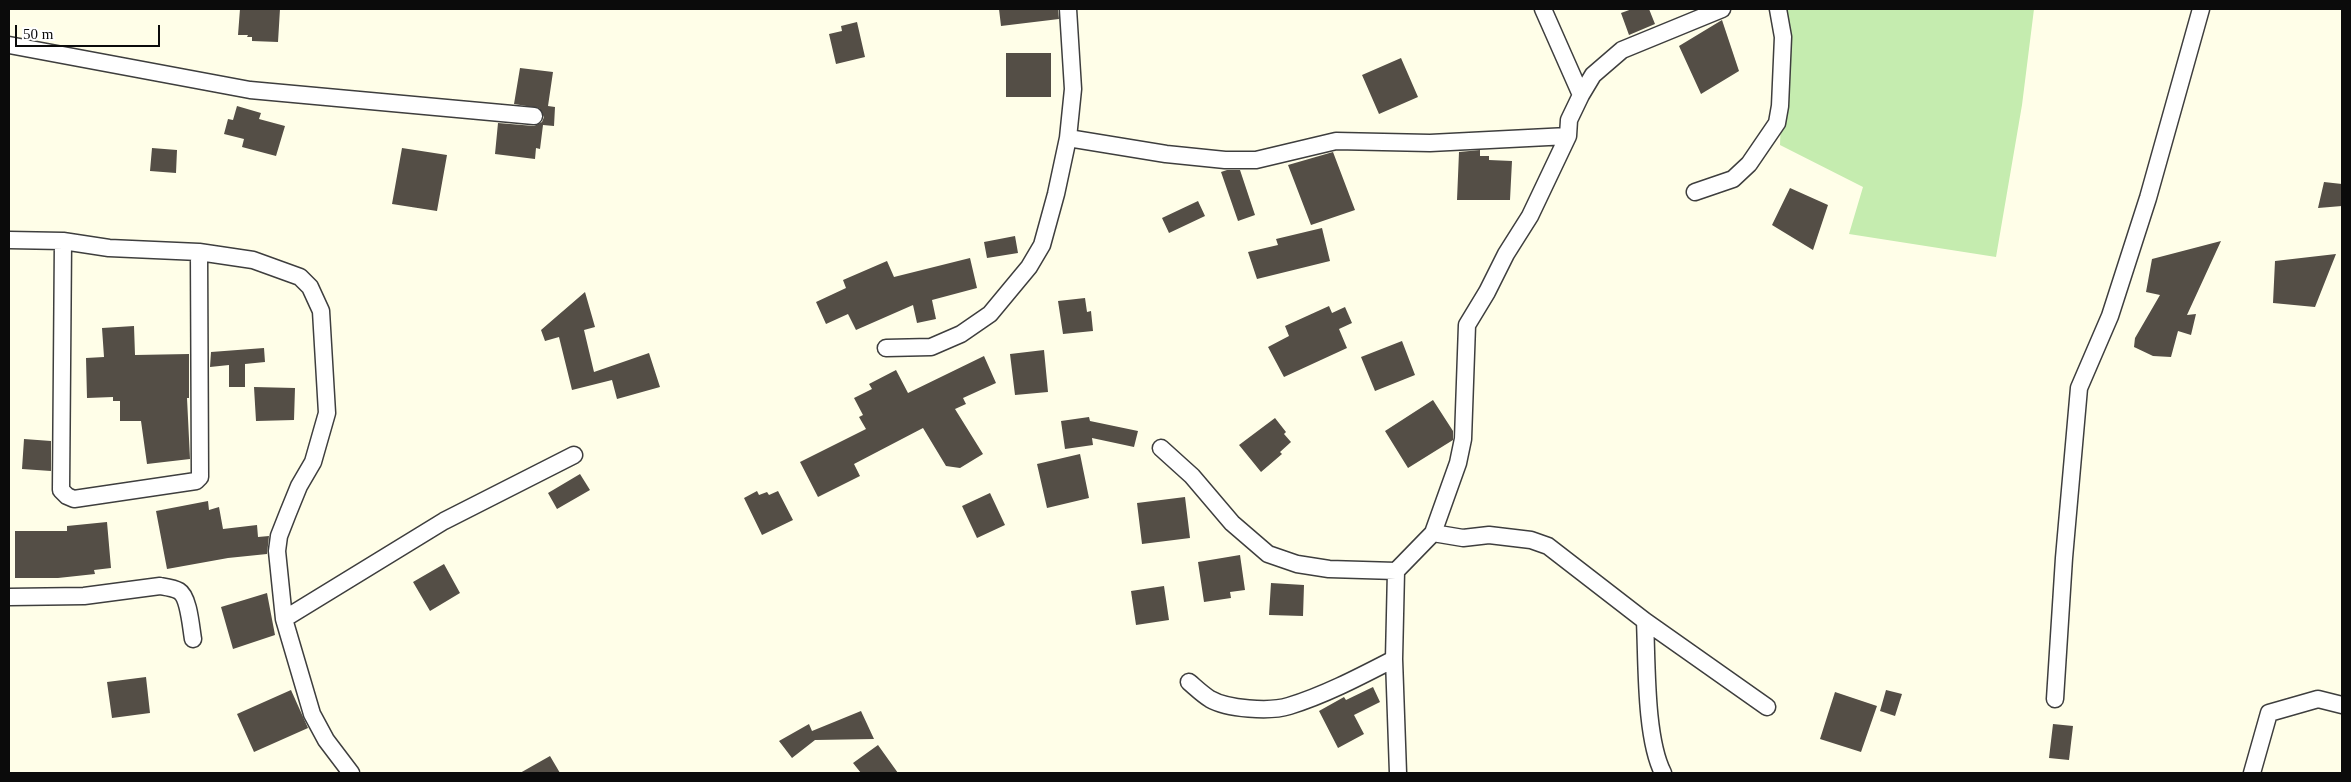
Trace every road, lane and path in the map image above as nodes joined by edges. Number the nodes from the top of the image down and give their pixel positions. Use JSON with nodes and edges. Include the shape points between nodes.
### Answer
{"nodes":[{"id":1,"x":1068,"y":9,"type":"edge"},
{"id":2,"x":1543,"y":9,"type":"edge"},
{"id":3,"x":1722,"y":9,"type":"edge"},
{"id":4,"x":1778,"y":9,"type":"edge"},
{"id":5,"x":2201,"y":9,"type":"edge"},
{"id":6,"x":9,"y":45,"type":"edge"},
{"id":7,"x":1581,"y":95,"type":"junction"},
{"id":8,"x":534,"y":116,"type":"dead end"},
{"id":9,"x":1568,"y":136,"type":"junction"},
{"id":10,"x":1068,"y":138,"type":"junction"},
{"id":11,"x":1695,"y":192,"type":"dead end"},
{"id":12,"x":9,"y":240,"type":"edge"},
{"id":13,"x":63,"y":241,"type":"junction"},
{"id":14,"x":198,"y":252,"type":"junction"},
{"id":15,"x":886,"y":348,"type":"dead end"},
{"id":16,"x":1161,"y":448,"type":"dead end"},
{"id":17,"x":574,"y":455,"type":"dead end"},
{"id":18,"x":1433,"y":533,"type":"junction"},
{"id":19,"x":1396,"y":571,"type":"junction"},
{"id":20,"x":9,"y":597,"type":"edge"},
{"id":21,"x":284,"y":619,"type":"junction"},
{"id":22,"x":1645,"y":621,"type":"junction"},
{"id":23,"x":193,"y":639,"type":"dead end"},
{"id":24,"x":1394,"y":659,"type":"junction"},
{"id":25,"x":1189,"y":682,"type":"dead end"},
{"id":26,"x":2055,"y":699,"type":"dead end"},
{"id":27,"x":2342,"y":705,"type":"edge"},
{"id":28,"x":1767,"y":707,"type":"dead end"},
{"id":29,"x":350,"y":773,"type":"edge"},
{"id":30,"x":1398,"y":773,"type":"edge"},
{"id":31,"x":1663,"y":773,"type":"edge"},
{"id":32,"x":2252,"y":773,"type":"edge"}],
"edges":[{"from":1,"to":10,"type":"street","via":[[1073,89]]},
{"from":2,"to":7,"type":"street"},
{"from":3,"to":7,"type":"street","via":[[1622,50],[1593,75]]},
{"from":4,"to":11,"type":"street","via":[[1783,37],[1777,123],[1749,164],[1734,179]]},
{"from":5,"to":26,"type":"street","via":[[2148,198],[2113,307],[2079,388]]},
{"from":6,"to":8,"type":"street","via":[[250,90]]},
{"from":7,"to":9,"type":"street","via":[[1568,120]]},
{"from":9,"to":10,"type":"street","via":[[1430,143],[1336,141],[1256,160],[1166,154]]},
{"from":9,"to":18,"type":"street","via":[[1530,216],[1467,325],[1463,439],[1448,495]]},
{"from":10,"to":15,"type":"street","via":[[1042,245],[1010,293],[990,314],[961,334],[931,347]]},
{"from":12,"to":13,"type":"street"},
{"from":13,"to":14,"type":"street","via":[[109,248]]},
{"from":13,"to":14,"type":"street","via":[[61,490],[74,499],[196,481],[200,477]]},
{"from":14,"to":21,"type":"street","via":[[253,260],[300,277],[310,287],[321,311],[327,413],[313,462],[279,536],[277,551]]},
{"from":16,"to":19,"type":"street","via":[[1192,476],[1232,523],[1268,554],[1297,564],[1329,569]]},
{"from":17,"to":21,"type":"street","via":[[444,521]]},
{"from":18,"to":19,"type":"street"},
{"from":18,"to":22,"type":"street","via":[[1463,538],[1497,536],[1548,546]]},
{"from":19,"to":24,"type":"street"},
{"from":20,"to":23,"type":"street","via":[[84,596],[160,586],[171,588],[181,592],[186,601]]},
{"from":21,"to":29,"type":"street","via":[[312,714]]},
{"from":22,"to":28,"type":"street"},
{"from":22,"to":31,"type":"street","via":[[1654,749]]},
{"from":24,"to":25,"type":"street","via":[[1288,706],[1237,707],[1211,700]]},
{"from":24,"to":30,"type":"street"},
{"from":27,"to":32,"type":"street","via":[[2318,699],[2269,713]]}]}
